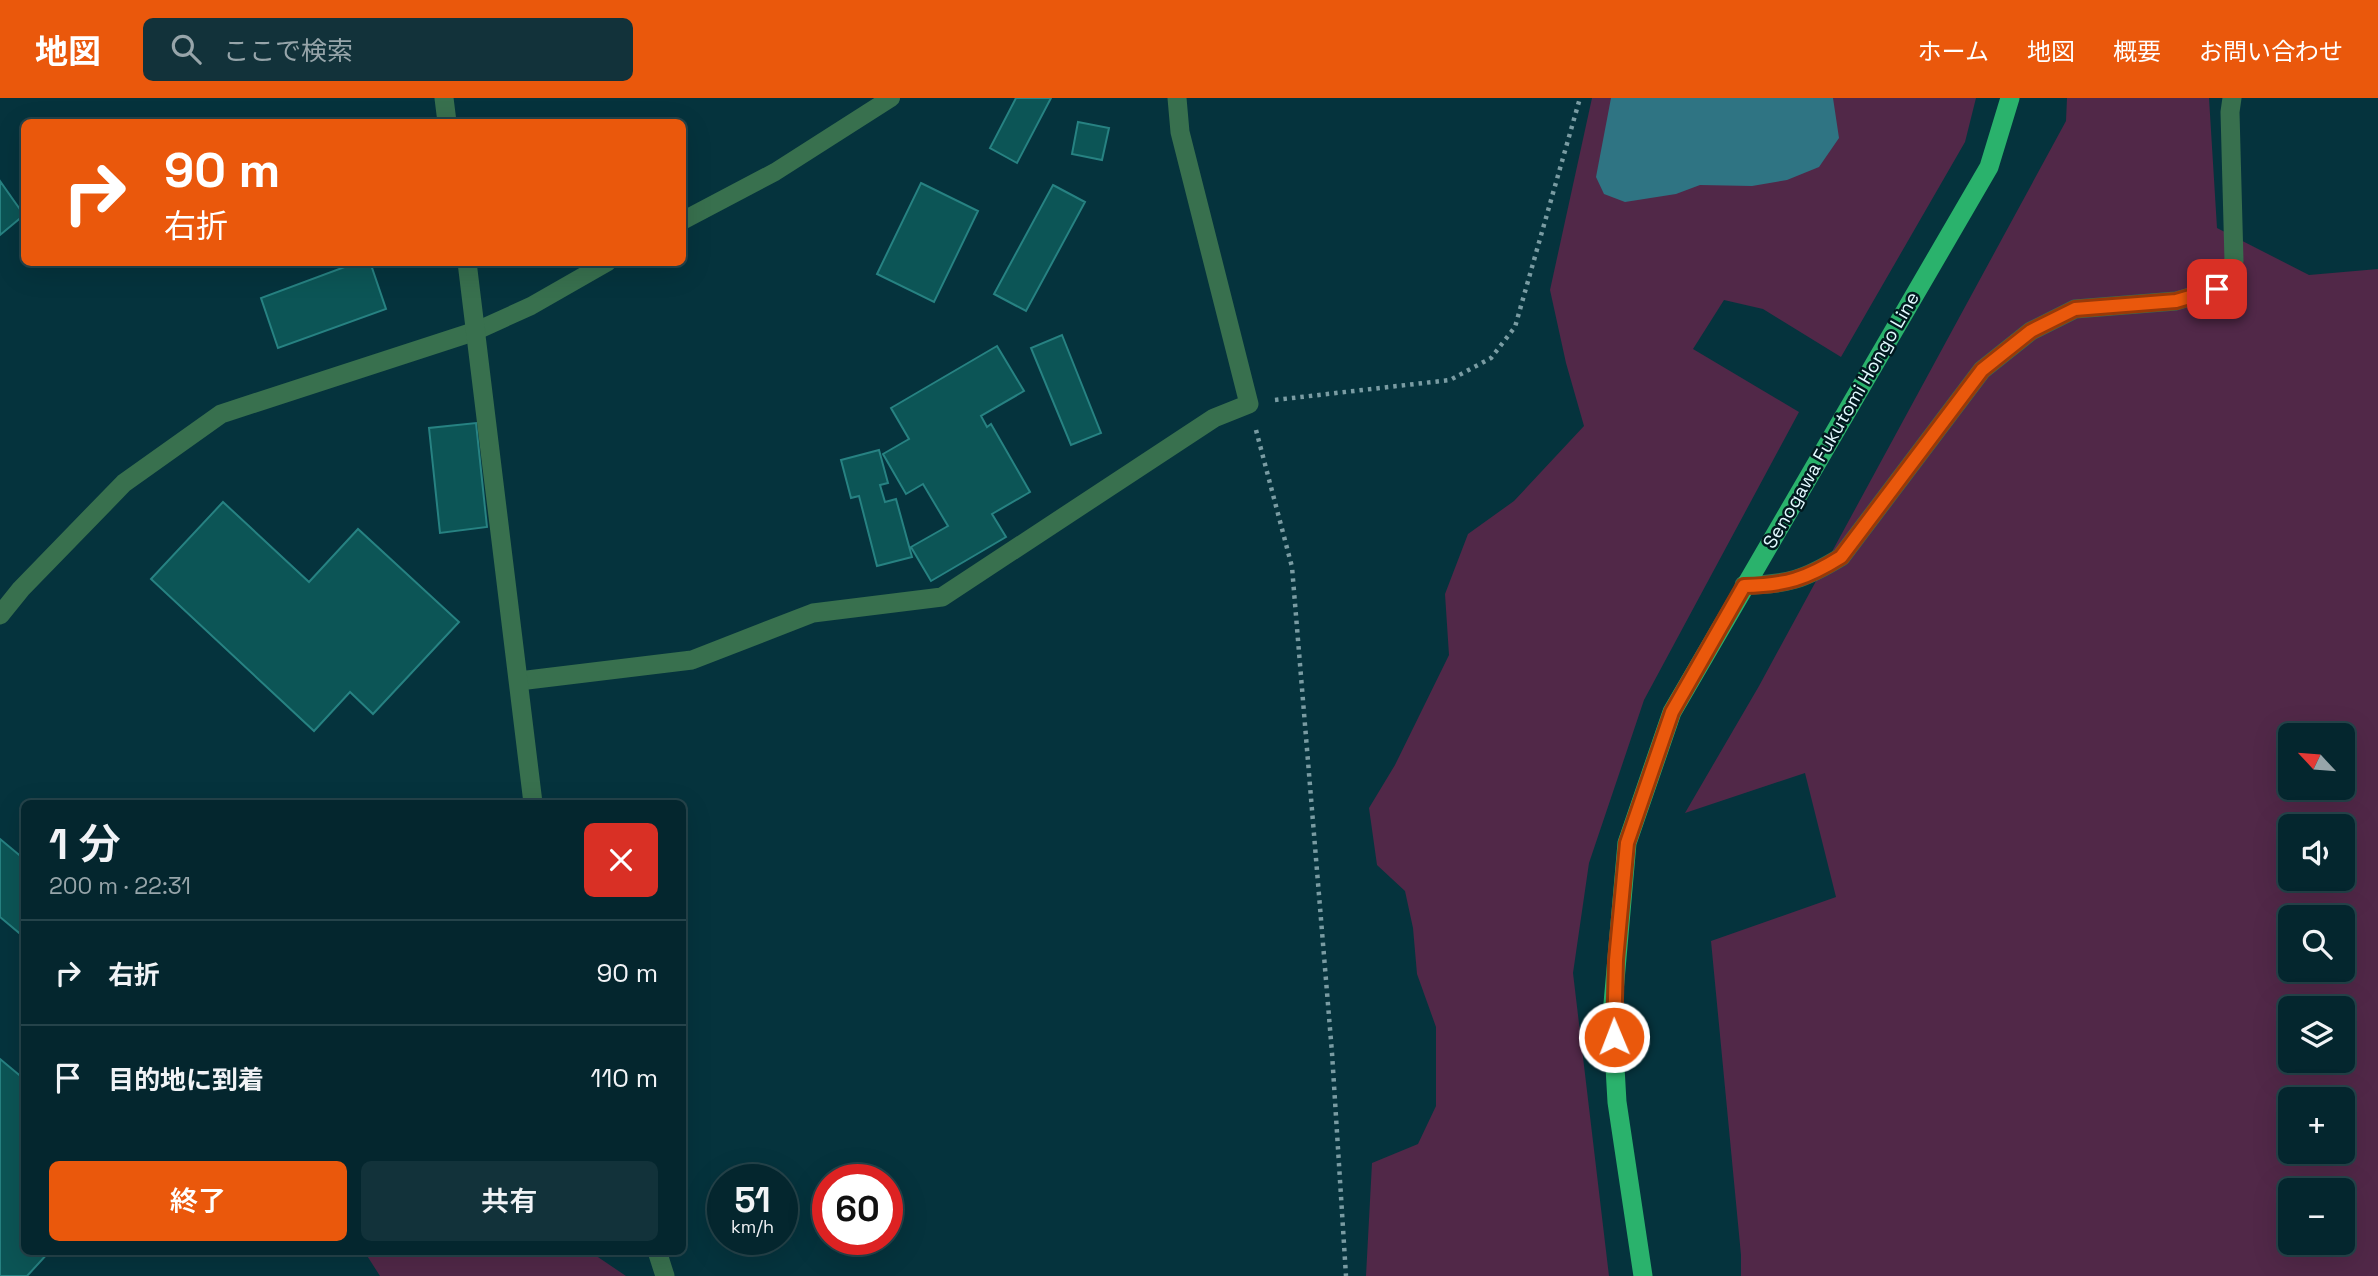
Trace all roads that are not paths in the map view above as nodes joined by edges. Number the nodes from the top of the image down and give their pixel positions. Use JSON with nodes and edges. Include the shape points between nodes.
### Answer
{"nodes":[{"id":1,"x":444,"y":98,"type":"edge"},
{"id":2,"x":891,"y":98,"type":"edge"},
{"id":3,"x":1177,"y":98,"type":"edge"},
{"id":4,"x":2010,"y":98,"type":"edge"},
{"id":5,"x":2232,"y":98,"type":"edge"},
{"id":6,"x":447,"y":119,"type":"edge"},
{"id":7,"x":686,"y":219,"type":"edge"},
{"id":8,"x":468,"y":266,"type":"edge"},
{"id":9,"x":601,"y":266,"type":"edge"},
{"id":10,"x":476,"y":331,"type":"junction"},
{"id":11,"x":1744,"y":586,"type":"junction"},
{"id":12,"x":0,"y":615,"type":"edge"},
{"id":13,"x":519,"y":681,"type":"junction"},
{"id":14,"x":533,"y":800,"type":"edge"},
{"id":15,"x":658,"y":1255,"type":"edge"},
{"id":16,"x":665,"y":1276,"type":"edge"},
{"id":17,"x":1643,"y":1276,"type":"edge"}],
"edges":[{"from":1,"to":6,"type":"street"},
{"from":2,"to":7,"type":"lane","via":[[775,172]]},
{"from":3,"to":13,"type":"street","via":[[1180,132],[1249,404],[1214,418],[942,597],[813,613],[692,660]]},
{"from":4,"to":11,"type":"main road","name":"Senogawa Fukutomi Hongo Line","via":[[1989,167]]},
{"from":5,"to":11,"type":"street","via":[[2234,261],[2217,289],[2176,301],[2075,309],[2031,331],[1982,370],[1841,557],[1782,585]]},
{"from":8,"to":10,"type":"street"},
{"from":9,"to":10,"type":"lane"},
{"from":10,"to":12,"type":"street","via":[[221,414],[124,483]]},
{"from":10,"to":13,"type":"street"},
{"from":11,"to":17,"type":"main road","name":"Senogawa Fukutomi Hongo Line","via":[[1672,712],[1627,843],[1612,1015],[1618,1102]]},
{"from":13,"to":14,"type":"street"},
{"from":15,"to":16,"type":"street"}]}
